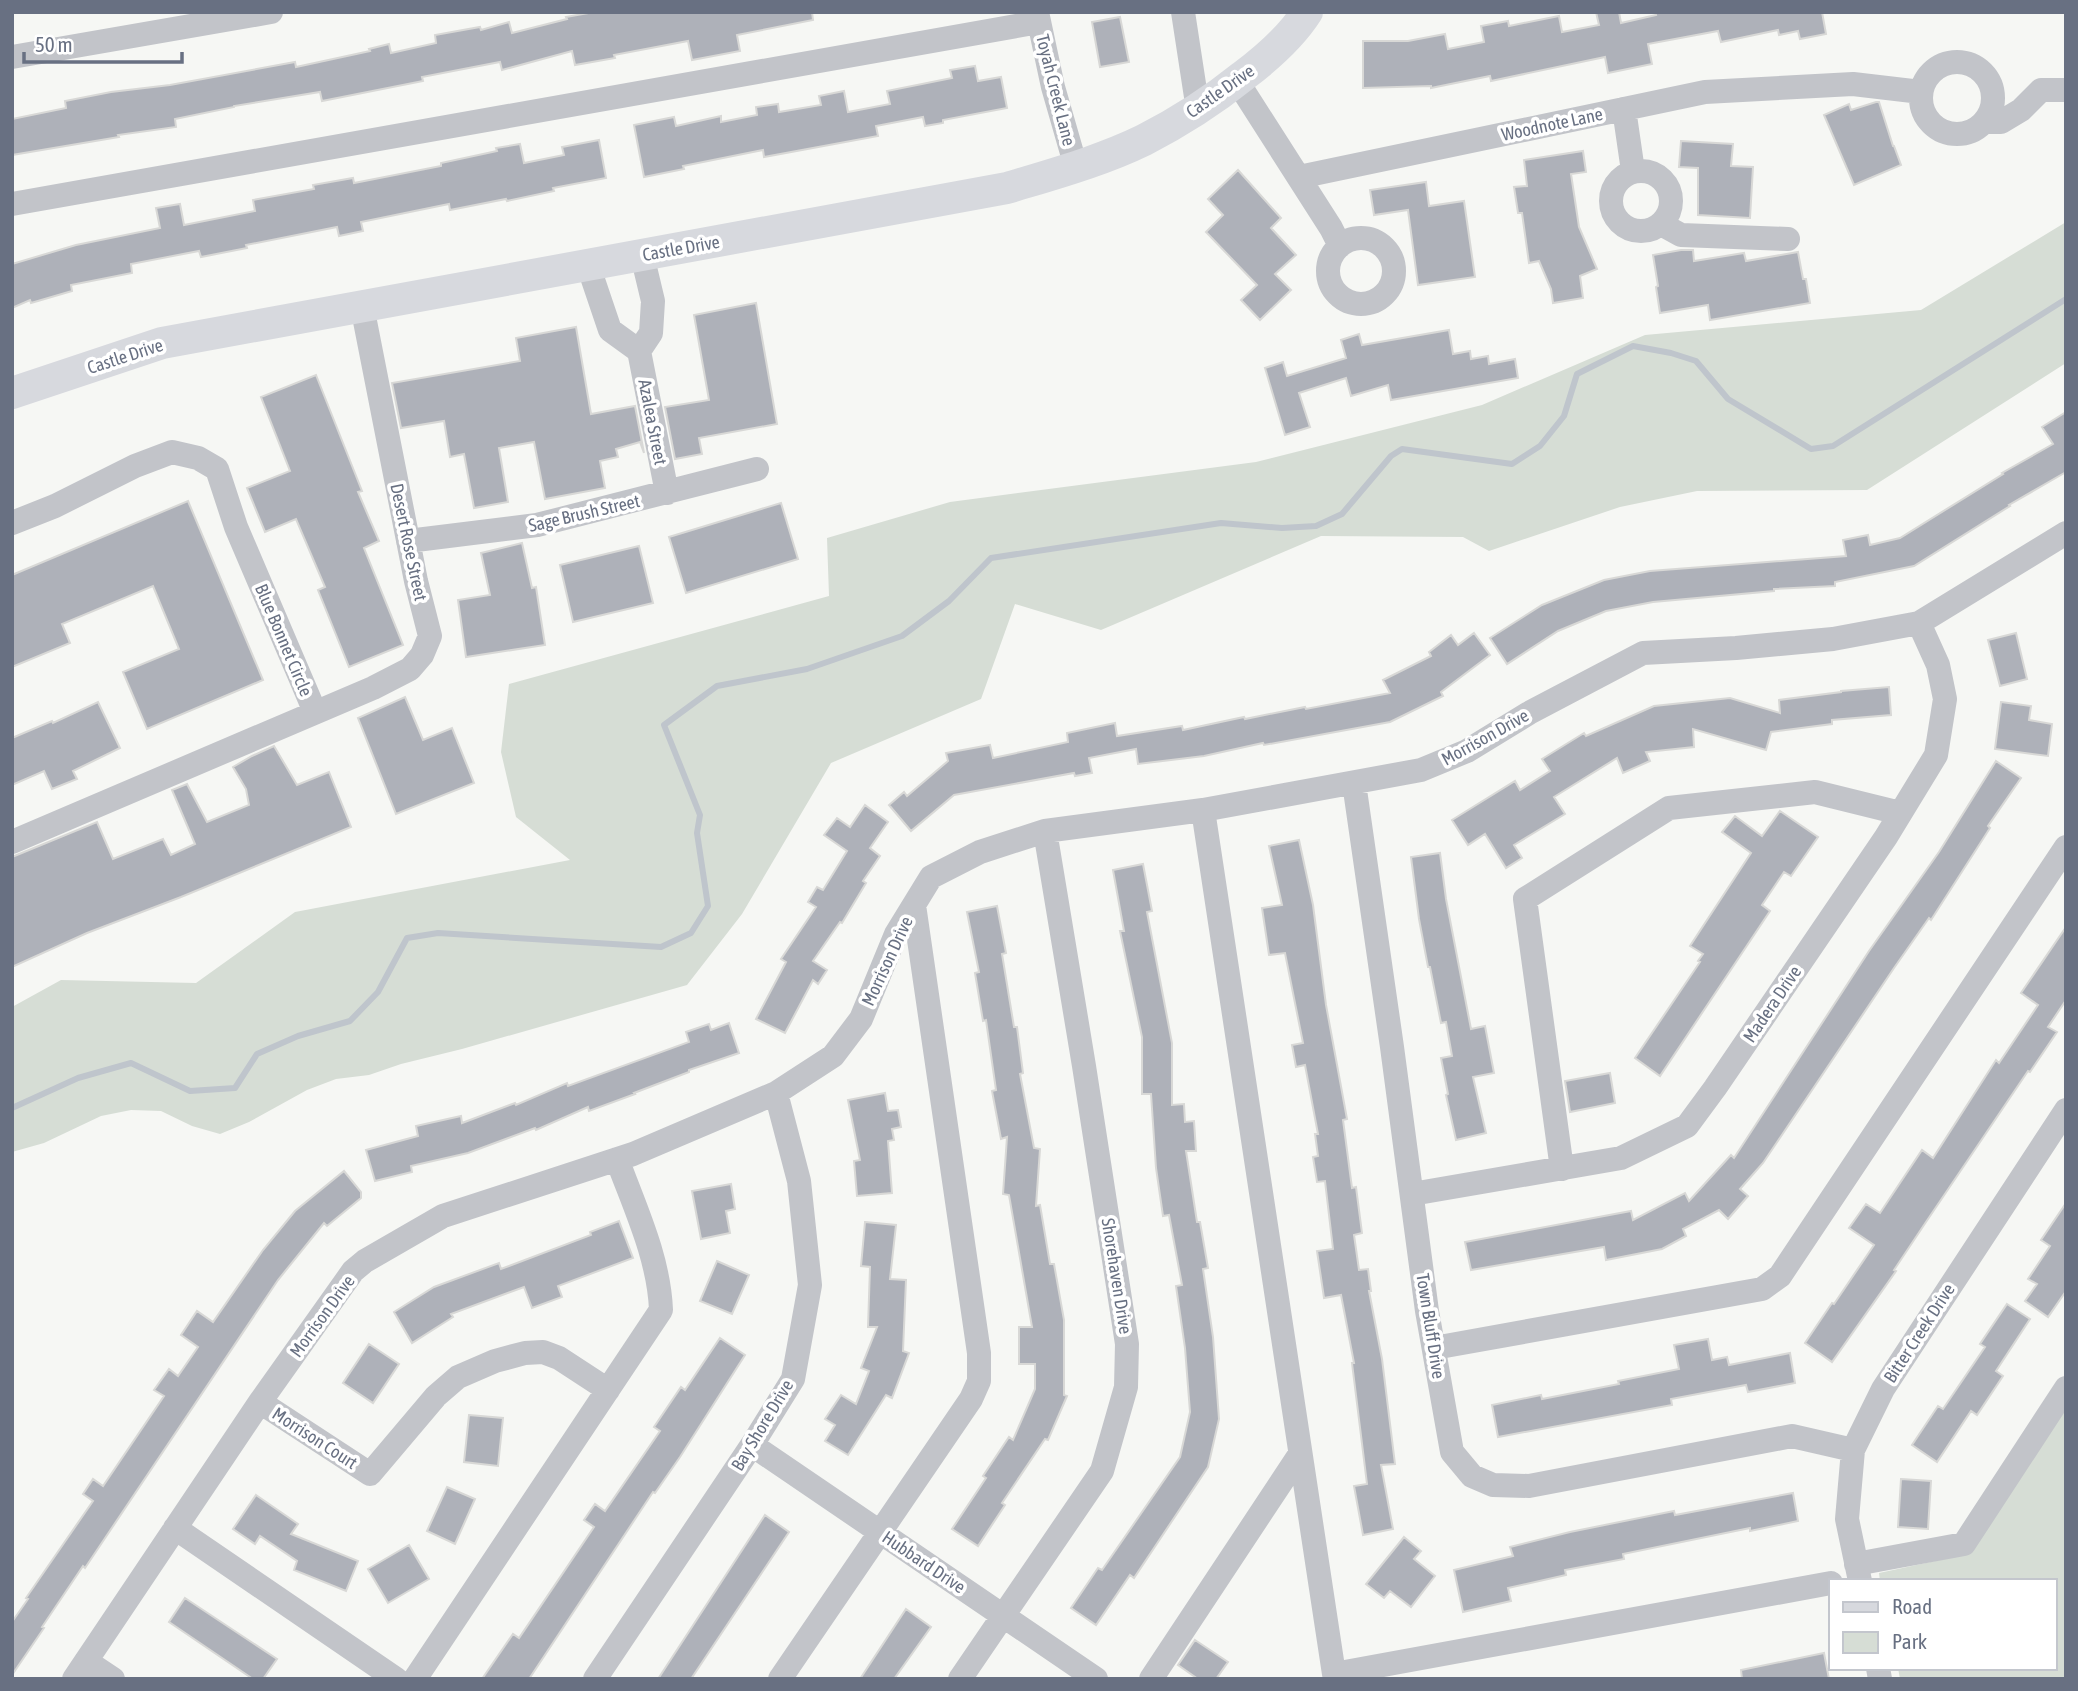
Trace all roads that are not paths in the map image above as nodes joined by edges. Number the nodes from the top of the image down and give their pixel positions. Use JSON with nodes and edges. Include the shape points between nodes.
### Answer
{"nodes":[{"id":1,"x":271,"y":12,"type":"edge"},
{"id":2,"x":1183,"y":12,"type":"edge"},
{"id":3,"x":1307,"y":12,"type":"edge"},
{"id":4,"x":1038,"y":17,"type":"edge"},
{"id":5,"x":12,"y":57,"type":"edge"},
{"id":6,"x":1237,"y":81,"type":"junction"},
{"id":7,"x":2066,"y":90,"type":"edge"},
{"id":8,"x":1922,"y":92,"type":"junction"},
{"id":9,"x":1624,"y":109,"type":"junction"},
{"id":10,"x":1198,"y":110,"type":"junction"},
{"id":11,"x":1984,"y":122,"type":"junction"},
{"id":12,"x":1076,"y":167,"type":"junction"},
{"id":13,"x":1633,"y":172,"type":"junction"},
{"id":14,"x":1299,"y":177,"type":"junction"},
{"id":15,"x":12,"y":204,"type":"edge"},
{"id":16,"x":1661,"y":224,"type":"junction"},
{"id":17,"x":1788,"y":239,"type":"dead end"},
{"id":18,"x":1340,"y":246,"type":"dead end"},
{"id":19,"x":642,"y":255,"type":"junction"},
{"id":20,"x":588,"y":265,"type":"junction"},
{"id":21,"x":362,"y":306,"type":"junction"},
{"id":22,"x":639,"y":351,"type":"junction"},
{"id":23,"x":12,"y":393,"type":"edge"},
{"id":24,"x":757,"y":468,"type":"dead end"},
{"id":25,"x":667,"y":493,"type":"junction"},
{"id":26,"x":12,"y":523,"type":"edge"},
{"id":27,"x":2066,"y":533,"type":"edge"},
{"id":28,"x":408,"y":541,"type":"junction"},
{"id":29,"x":1919,"y":623,"type":"junction"},
{"id":30,"x":315,"y":712,"type":"junction"},
{"id":31,"x":1354,"y":783,"type":"junction"},
{"id":32,"x":1203,"y":810,"type":"junction"},
{"id":33,"x":1900,"y":813,"type":"junction"},
{"id":34,"x":1045,"y":831,"type":"junction"},
{"id":35,"x":12,"y":842,"type":"edge"},
{"id":36,"x":2066,"y":847,"type":"edge"},
{"id":37,"x":914,"y":905,"type":"junction"},
{"id":38,"x":776,"y":1093,"type":"junction"},
{"id":39,"x":2066,"y":1111,"type":"edge"},
{"id":40,"x":617,"y":1159,"type":"junction"},
{"id":41,"x":1562,"y":1169,"type":"junction"},
{"id":42,"x":1412,"y":1194,"type":"junction"},
{"id":43,"x":1434,"y":1348,"type":"junction"},
{"id":44,"x":2066,"y":1388,"type":"edge"},
{"id":45,"x":608,"y":1390,"type":"junction"},
{"id":46,"x":260,"y":1402,"type":"junction"},
{"id":47,"x":752,"y":1445,"type":"junction"},
{"id":48,"x":1853,"y":1450,"type":"junction"},
{"id":49,"x":1300,"y":1454,"type":"junction"},
{"id":50,"x":175,"y":1528,"type":"junction"},
{"id":51,"x":879,"y":1532,"type":"junction"},
{"id":52,"x":1855,"y":1576,"type":"edge"},
{"id":53,"x":1829,"y":1583,"type":"edge"},
{"id":54,"x":1003,"y":1616,"type":"junction"},
{"id":55,"x":80,"y":1670,"type":"edge"},
{"id":56,"x":113,"y":1679,"type":"edge"},
{"id":57,"x":396,"y":1679,"type":"edge"},
{"id":58,"x":415,"y":1679,"type":"edge"},
{"id":59,"x":595,"y":1679,"type":"edge"},
{"id":60,"x":780,"y":1679,"type":"edge"},
{"id":61,"x":960,"y":1679,"type":"edge"},
{"id":62,"x":1096,"y":1679,"type":"edge"},
{"id":63,"x":1151,"y":1679,"type":"edge"}],
"edges":[{"from":1,"to":5,"type":"street"},
{"from":2,"to":10,"type":"street"},
{"from":3,"to":6,"type":"main road","name":"Castle Drive","via":[[1262,62]]},
{"from":4,"to":12,"type":"street","name":"Toyah Creek Lane"},
{"from":4,"to":15,"type":"street"},
{"from":6,"to":10,"type":"main road","name":"Castle Drive"},
{"from":6,"to":14,"type":"street"},
{"from":7,"to":11,"type":"street","via":[[2040,90],[2001,122]]},
{"from":8,"to":9,"type":"street","name":"Woodnote Lane","via":[[1853,83],[1705,92]]},
{"from":8,"to":11,"type":"street","via":[[1924,114],[1940,130],[1963,134]]},
{"from":8,"to":11,"type":"street","via":[[1926,80],[1945,64],[1969,64],[1980,70],[1993,91]]},
{"from":9,"to":13,"type":"street"},
{"from":9,"to":14,"type":"street","name":"Woodnote Lane"},
{"from":10,"to":12,"type":"main road","name":"Castle Drive","via":[[1142,141]]},
{"from":12,"to":19,"type":"main road","name":"Castle Drive","via":[[1007,188]]},
{"from":13,"to":16,"type":"street","via":[[1653,173],[1668,186],[1671,206]]},
{"from":13,"to":16,"type":"street","via":[[1617,182],[1612,211],[1633,230]]},
{"from":14,"to":18,"type":"street"},
{"from":16,"to":17,"type":"street","via":[[1681,235]]},
{"from":19,"to":20,"type":"main road","name":"Castle Drive"},
{"from":19,"to":22,"type":"street","via":[[653,301],[651,333]]},
{"from":20,"to":21,"type":"main road","name":"Castle Drive"},
{"from":20,"to":22,"type":"street","via":[[610,330]]},
{"from":21,"to":23,"type":"main road","name":"Castle Drive","via":[[162,343]]},
{"from":21,"to":28,"type":"street","name":"Desert Rose Street"},
{"from":22,"to":25,"type":"street","name":"Azalea Street"},
{"from":24,"to":25,"type":"street","name":"Sage Brush Street"},
{"from":25,"to":28,"type":"street","name":"Sage Brush Street","via":[[537,525]]},
{"from":26,"to":30,"type":"street","name":"Blue Bonnet Circle","via":[[172,452],[198,458],[217,469],[236,527]]},
{"from":27,"to":29,"type":"street","name":"Morrison Drive"},
{"from":28,"to":30,"type":"street","name":"Desert Rose Street","via":[[430,636],[422,655],[410,669]]},
{"from":29,"to":31,"type":"street","name":"Morrison Drive","via":[[1833,639],[1643,653],[1528,713],[1467,751],[1421,770]]},
{"from":29,"to":33,"type":"street","name":"Madera Drive","via":[[1938,665],[1945,699],[1936,755]]},
{"from":30,"to":35,"type":"street","name":"Blue Bonnet Circle"},
{"from":31,"to":32,"type":"street","name":"Morrison Drive"},
{"from":31,"to":42,"type":"street","name":"Town Bluff Drive"},
{"from":32,"to":34,"type":"street","name":"Morrison Drive"},
{"from":32,"to":49,"type":"street"},
{"from":33,"to":41,"type":"street","name":"Madera Drive","via":[[1687,1126],[1620,1158]]},
{"from":33,"to":41,"type":"street","via":[[1815,792],[1669,808],[1525,899]]},
{"from":34,"to":37,"type":"street","name":"Morrison Drive","via":[[979,852],[931,877]]},
{"from":34,"to":54,"type":"street","name":"Shorehaven Drive","via":[[1127,1344],[1126,1387],[1102,1471]]},
{"from":36,"to":43,"type":"street","via":[[1780,1276],[1762,1289]]},
{"from":37,"to":38,"type":"street","name":"Morrison Drive","via":[[896,934],[861,1019],[833,1056]]},
{"from":37,"to":51,"type":"street","via":[[979,1353],[979,1381]]},
{"from":38,"to":40,"type":"street","name":"Morrison Drive"},
{"from":38,"to":47,"type":"street","name":"Bay Shore Drive","via":[[799,1181],[810,1285],[793,1379]]},
{"from":39,"to":48,"type":"street","name":"Bitter Creek Drive","via":[[1883,1389]]},
{"from":40,"to":45,"type":"street","via":[[654,1262],[661,1310]]},
{"from":40,"to":46,"type":"street","name":"Morrison Drive","via":[[443,1216],[365,1261],[353,1271]]},
{"from":41,"to":42,"type":"street","name":"Madera Drive"},
{"from":42,"to":43,"type":"street","name":"Town Bluff Drive"},
{"from":43,"to":48,"type":"street","name":"Town Bluff Drive","via":[[1452,1452],[1472,1476],[1493,1485],[1529,1486],[1792,1436]]},
{"from":44,"to":52,"type":"street","via":[[1964,1544]]},
{"from":45,"to":46,"type":"street","name":"Morrison Court","via":[[543,1352],[495,1361],[458,1377],[436,1396],[370,1474]]},
{"from":45,"to":58,"type":"street"},
{"from":46,"to":50,"type":"street","name":"Morrison Drive"},
{"from":47,"to":51,"type":"street","name":"Hubbard Drive"},
{"from":47,"to":59,"type":"street","name":"Bay Shore Drive"},
{"from":48,"to":52,"type":"street","name":"Bitter Creek Drive","via":[[1847,1519]]},
{"from":49,"to":53,"type":"street","via":[[1334,1674]]},
{"from":49,"to":63,"type":"street"},
{"from":50,"to":55,"type":"street","name":"Morrison Drive"},
{"from":50,"to":57,"type":"street"},
{"from":51,"to":54,"type":"street","name":"Hubbard Drive"},
{"from":51,"to":60,"type":"street"},
{"from":54,"to":61,"type":"street","name":"Shorehaven Drive"},
{"from":54,"to":62,"type":"street","name":"Hubbard Drive"},
{"from":55,"to":56,"type":"street"}]}
